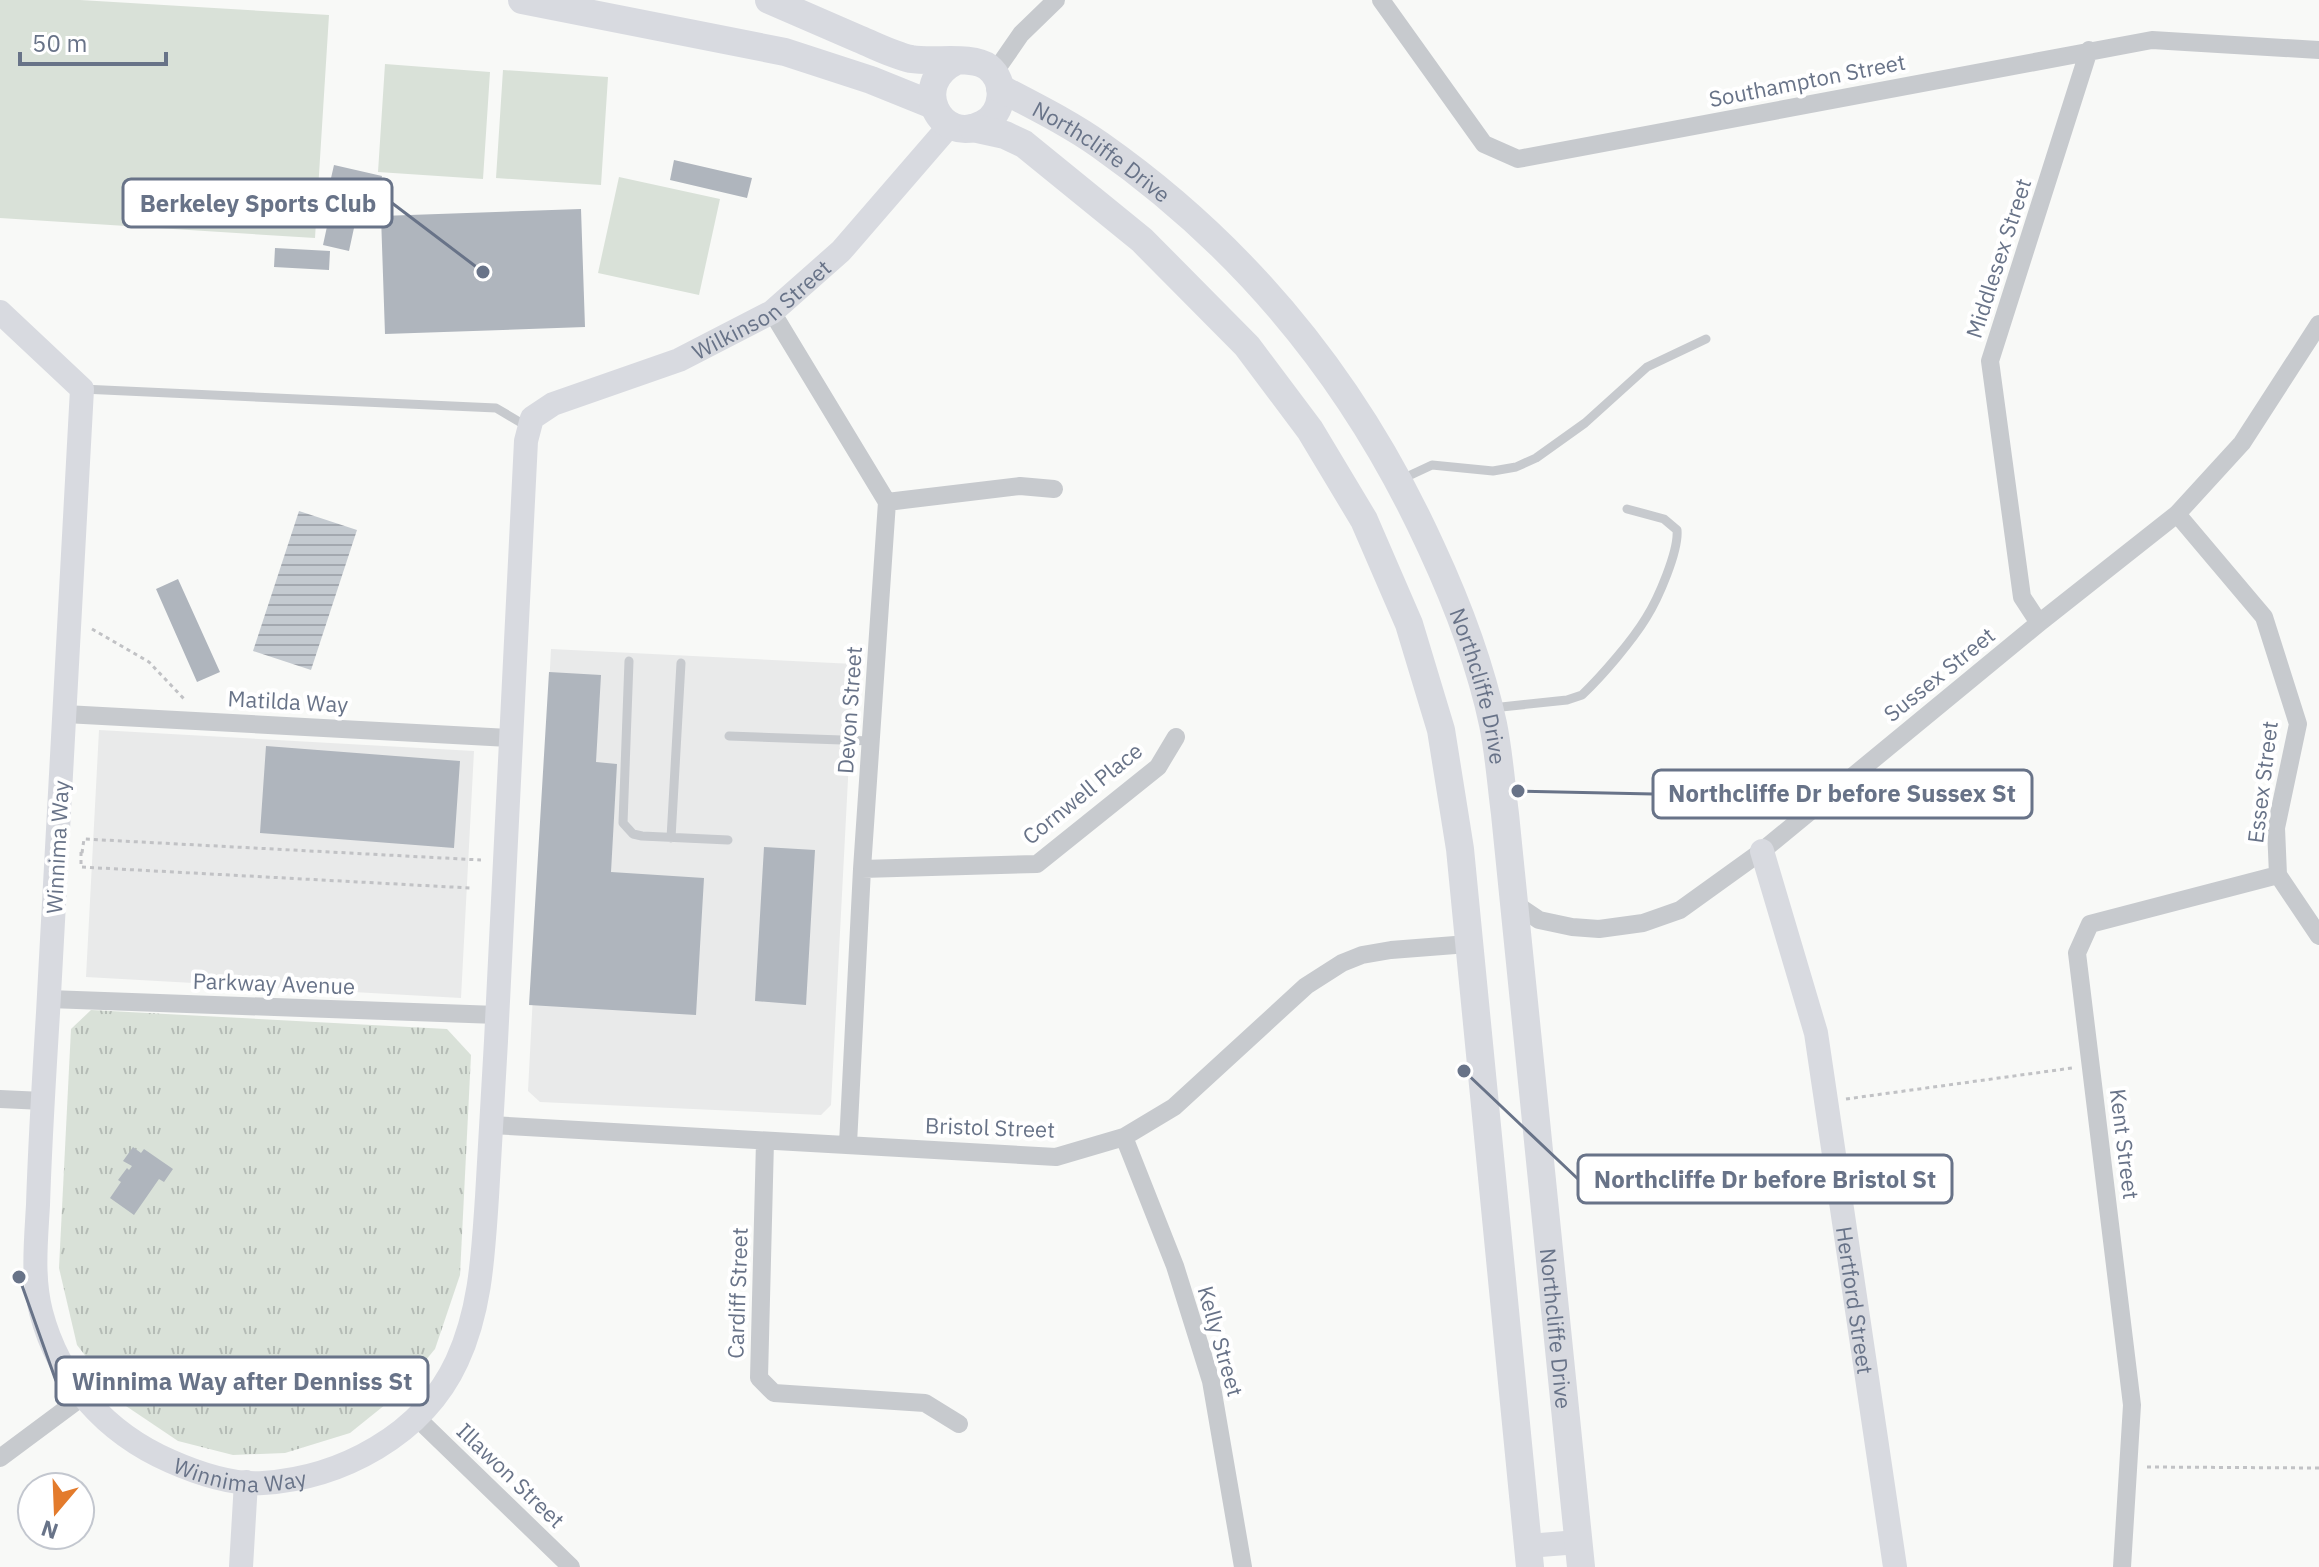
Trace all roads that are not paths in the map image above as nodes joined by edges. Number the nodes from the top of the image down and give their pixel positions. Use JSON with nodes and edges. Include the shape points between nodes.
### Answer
{"nodes":[{"id":1,"x":522,"y":0,"type":"edge"},
{"id":2,"x":769,"y":0,"type":"edge"},
{"id":3,"x":1056,"y":0,"type":"edge"},
{"id":4,"x":1381,"y":0,"type":"edge"},
{"id":5,"x":2089,"y":50,"type":"junction"},
{"id":6,"x":2319,"y":50,"type":"edge"},
{"id":7,"x":956,"y":61,"type":"junction"},
{"id":8,"x":997,"y":81,"type":"junction"},
{"id":9,"x":952,"y":119,"type":"junction"},
{"id":10,"x":0,"y":312,"type":"edge"},
{"id":11,"x":772,"y":312,"type":"junction"},
{"id":12,"x":2319,"y":324,"type":"edge"},
{"id":13,"x":1706,"y":339,"type":"dead end"},
{"id":14,"x":82,"y":389,"type":"junction"},
{"id":15,"x":528,"y":427,"type":"junction"},
{"id":16,"x":1399,"y":480,"type":"junction"},
{"id":17,"x":1054,"y":489,"type":"dead end"},
{"id":18,"x":887,"y":502,"type":"junction"},
{"id":19,"x":1627,"y":509,"type":"dead end"},
{"id":20,"x":2177,"y":514,"type":"junction"},
{"id":21,"x":2039,"y":623,"type":"junction"},
{"id":22,"x":629,"y":661,"type":"dead end"},
{"id":23,"x":681,"y":663,"type":"dead end"},
{"id":24,"x":1488,"y":708,"type":"junction"},
{"id":25,"x":65,"y":714,"type":"junction"},
{"id":26,"x":729,"y":736,"type":"dead end"},
{"id":27,"x":1176,"y":737,"type":"dead end"},
{"id":28,"x":509,"y":738,"type":"junction"},
{"id":29,"x":871,"y":741,"type":"junction"},
{"id":30,"x":671,"y":838,"type":"junction"},
{"id":31,"x":728,"y":840,"type":"dead end"},
{"id":32,"x":1762,"y":851,"type":"junction"},
{"id":33,"x":862,"y":869,"type":"junction"},
{"id":34,"x":2278,"y":875,"type":"junction"},
{"id":35,"x":1514,"y":903,"type":"junction"},
{"id":36,"x":2319,"y":936,"type":"edge"},
{"id":37,"x":1468,"y":944,"type":"junction"},
{"id":38,"x":49,"y":999,"type":"junction"},
{"id":39,"x":497,"y":1015,"type":"junction"},
{"id":40,"x":0,"y":1099,"type":"edge"},
{"id":41,"x":43,"y":1101,"type":"junction"},
{"id":42,"x":491,"y":1125,"type":"junction"},
{"id":43,"x":1124,"y":1137,"type":"junction"},
{"id":44,"x":765,"y":1141,"type":"junction"},
{"id":45,"x":848,"y":1144,"type":"junction"},
{"id":46,"x":82,"y":1397,"type":"junction"},
{"id":47,"x":417,"y":1418,"type":"junction"},
{"id":48,"x":959,"y":1424,"type":"dead end"},
{"id":49,"x":0,"y":1458,"type":"edge"},
{"id":50,"x":246,"y":1482,"type":"junction"},
{"id":51,"x":1580,"y":1555,"type":"edge"},
{"id":52,"x":1529,"y":1556,"type":"edge"},
{"id":53,"x":241,"y":1567,"type":"edge"},
{"id":54,"x":571,"y":1567,"type":"edge"},
{"id":55,"x":1243,"y":1567,"type":"edge"},
{"id":56,"x":1895,"y":1567,"type":"edge"},
{"id":57,"x":2122,"y":1567,"type":"edge"}],
"edges":[{"from":1,"to":9,"type":"main road","name":"Northcliffe Drive","via":[[785,52],[871,80]]},
{"from":2,"to":7,"type":"main road","via":[[901,57]]},
{"from":3,"to":8,"type":"street","via":[[1021,34]]},
{"from":4,"to":5,"type":"street","name":"Southampton Street","via":[[1484,144],[1518,159]]},
{"from":5,"to":6,"type":"street","name":"Southampton Street","via":[[2152,40]]},
{"from":5,"to":21,"type":"street","name":"Middlesex Street","via":[[1990,361],[2022,597]]},
{"from":7,"to":8,"type":"main road","via":[[981,63]]},
{"from":7,"to":9,"type":"main road","via":[[933,83]]},
{"from":8,"to":9,"type":"main road","via":[[1000,101],[985,123]]},
{"from":8,"to":16,"type":"main road","name":"Northcliffe Drive","via":[[1100,145],[1186,212],[1236,260],[1283,310],[1350,398]]},
{"from":9,"to":11,"type":"street","name":"Wilkinson Street","via":[[841,251]]},
{"from":9,"to":37,"type":"main road","name":"Northcliffe Drive","via":[[1024,144],[1142,240],[1247,346],[1310,430],[1364,520],[1409,624],[1441,730]]},
{"from":10,"to":14,"type":"street"},
{"from":11,"to":15,"type":"street","name":"Wilkinson Street","via":[[679,360],[553,404]]},
{"from":11,"to":18,"type":"street"},
{"from":12,"to":20,"type":"street","name":"Sussex Street","via":[[2242,443]]},
{"from":13,"to":16,"type":"lane","via":[[1647,367],[1536,458],[1493,471],[1432,465]]},
{"from":14,"to":15,"type":"lane","via":[[496,408]]},
{"from":14,"to":25,"type":"street","name":"Winnima Way"},
{"from":15,"to":28,"type":"street","name":"Winnima Way"},
{"from":16,"to":24,"type":"main road","name":"Northcliffe Drive","via":[[1453,595]]},
{"from":17,"to":18,"type":"street","via":[[1020,486]]},
{"from":18,"to":29,"type":"street","name":"Devon Street"},
{"from":19,"to":24,"type":"lane","via":[[1664,519],[1677,530],[1647,618],[1582,695]]},
{"from":20,"to":21,"type":"street","name":"Sussex Street"},
{"from":20,"to":34,"type":"street","name":"Essex Street","via":[[2264,617],[2298,724],[2276,828]]},
{"from":21,"to":32,"type":"street","name":"Sussex Street"},
{"from":22,"to":30,"type":"lane","via":[[623,823],[633,834]]},
{"from":23,"to":30,"type":"lane"},
{"from":24,"to":35,"type":"main road","name":"Northcliffe Drive"},
{"from":25,"to":28,"type":"street","name":"Matilda Way"},
{"from":25,"to":38,"type":"street","name":"Winnima Way"},
{"from":26,"to":29,"type":"lane"},
{"from":27,"to":33,"type":"street","name":"Cornwell Place","via":[[1158,767],[1037,864]]},
{"from":28,"to":39,"type":"street","name":"Winnima Way"},
{"from":29,"to":33,"type":"street","name":"Devon Street"},
{"from":30,"to":31,"type":"lane"},
{"from":32,"to":35,"type":"street","name":"Sussex Street","via":[[1680,910],[1643,923],[1572,927],[1539,920]]},
{"from":32,"to":56,"type":"street","name":"Hertford Street","via":[[1816,1033]]},
{"from":33,"to":45,"type":"street","name":"Devon Street"},
{"from":34,"to":36,"type":"street","name":"Essex Street"},
{"from":34,"to":57,"type":"street","name":"Kent Street","via":[[2090,924],[2077,953],[2132,1405]]},
{"from":35,"to":51,"type":"main road","name":"Northcliffe Drive"},
{"from":37,"to":43,"type":"street","name":"Bristol Street","via":[[1391,950],[1342,963],[1306,986],[1174,1107]]},
{"from":37,"to":52,"type":"main road","name":"Northcliffe Drive"},
{"from":38,"to":39,"type":"street","name":"Parkway Avenue"},
{"from":38,"to":41,"type":"street","name":"Winnima Way"},
{"from":39,"to":42,"type":"street","name":"Winnima Way"},
{"from":40,"to":41,"type":"street"},
{"from":41,"to":46,"type":"street","name":"Winnima Way","via":[[36,1287],[52,1345]]},
{"from":42,"to":44,"type":"street","name":"Bristol Street"},
{"from":42,"to":47,"type":"street","name":"Winnima Way","via":[[477,1308],[454,1368]]},
{"from":43,"to":45,"type":"street","name":"Bristol Street","via":[[1056,1157]]},
{"from":43,"to":55,"type":"street","name":"Kelly Street","via":[[1175,1266],[1211,1381]]},
{"from":44,"to":45,"type":"street","name":"Bristol Street"},
{"from":44,"to":48,"type":"street","name":"Cardiff Street","via":[[759,1378],[774,1393],[925,1403]]},
{"from":46,"to":49,"type":"street"},
{"from":46,"to":50,"type":"street","name":"Winnima Way","via":[[103,1420],[150,1452],[192,1470]]},
{"from":47,"to":50,"type":"street","name":"Winnima Way","via":[[380,1447],[342,1465],[301,1477]]},
{"from":47,"to":54,"type":"street","name":"Illawon Street"},
{"from":50,"to":53,"type":"street"},
{"from":51,"to":52,"type":"street"}]}
